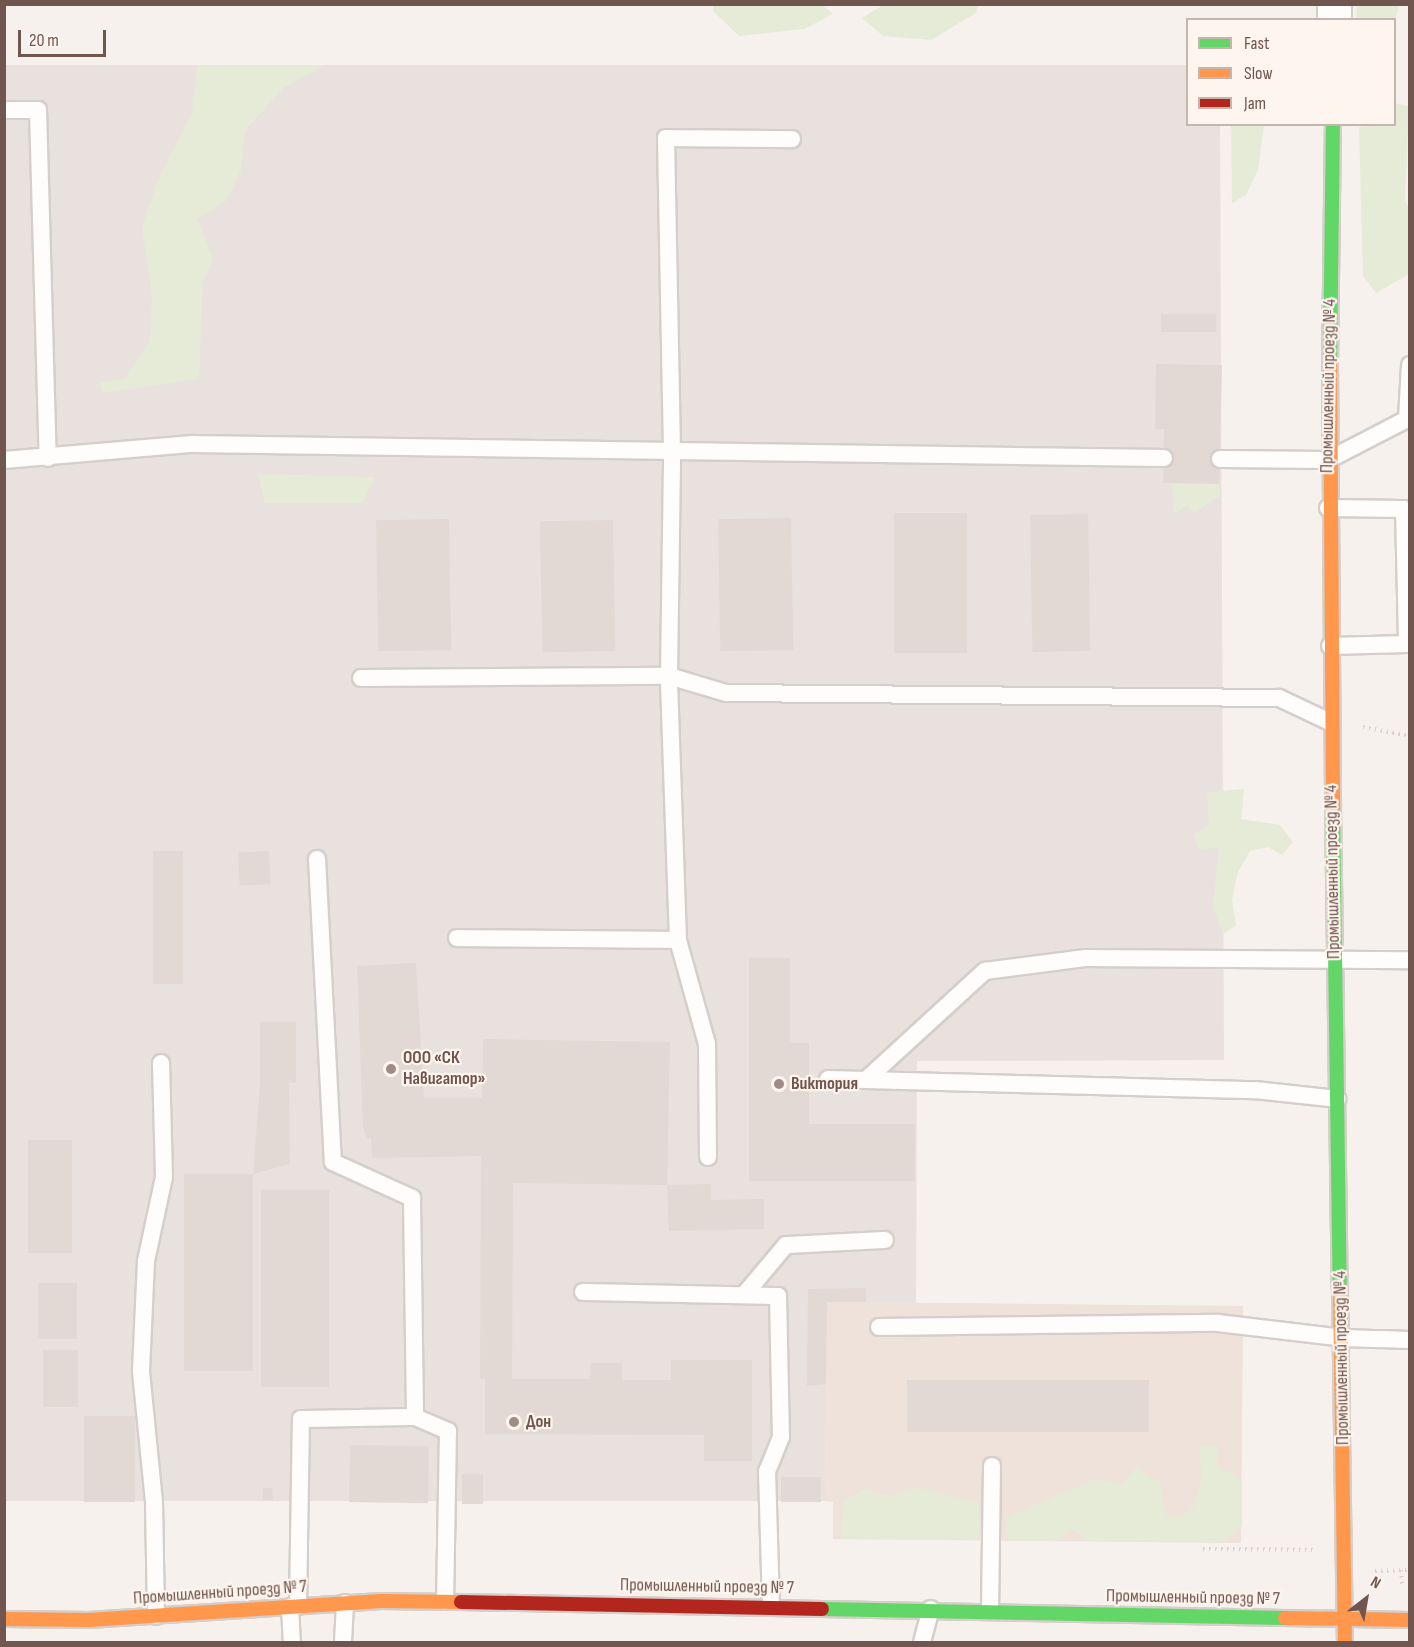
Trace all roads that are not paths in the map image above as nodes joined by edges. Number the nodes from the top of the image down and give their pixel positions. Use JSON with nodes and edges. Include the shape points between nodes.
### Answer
{"nodes":[{"id":1,"x":4,"y":110,"type":"edge"},
{"id":2,"x":1332,"y":126,"type":"edge"},
{"id":3,"x":792,"y":139,"type":"dead end"},
{"id":4,"x":1410,"y":364,"type":"edge"},
{"id":5,"x":672,"y":451,"type":"junction"},
{"id":6,"x":48,"y":458,"type":"junction"},
{"id":7,"x":1164,"y":458,"type":"dead end"},
{"id":8,"x":1220,"y":459,"type":"dead end"},
{"id":9,"x":4,"y":460,"type":"edge"},
{"id":10,"x":1328,"y":460,"type":"junction"},
{"id":11,"x":1328,"y":508,"type":"junction"},
{"id":12,"x":1330,"y":646,"type":"junction"},
{"id":13,"x":669,"y":676,"type":"junction"},
{"id":14,"x":361,"y":678,"type":"dead end"},
{"id":15,"x":1330,"y":722,"type":"junction"},
{"id":16,"x":317,"y":859,"type":"dead end"},
{"id":17,"x":457,"y":938,"type":"dead end"},
{"id":18,"x":678,"y":940,"type":"junction"},
{"id":19,"x":1335,"y":959,"type":"junction"},
{"id":20,"x":1410,"y":960,"type":"edge"},
{"id":21,"x":161,"y":1063,"type":"dead end"},
{"id":22,"x":828,"y":1079,"type":"dead end"},
{"id":23,"x":867,"y":1079,"type":"junction"},
{"id":24,"x":1338,"y":1099,"type":"junction"},
{"id":25,"x":708,"y":1157,"type":"dead end"},
{"id":26,"x":885,"y":1240,"type":"dead end"},
{"id":27,"x":583,"y":1292,"type":"dead end"},
{"id":28,"x":744,"y":1295,"type":"junction"},
{"id":29,"x":879,"y":1327,"type":"dead end"},
{"id":30,"x":1343,"y":1338,"type":"junction"},
{"id":31,"x":1410,"y":1340,"type":"edge"},
{"id":32,"x":415,"y":1417,"type":"junction"},
{"id":33,"x":992,"y":1466,"type":"dead end"},
{"id":34,"x":445,"y":1601,"type":"junction"},
{"id":35,"x":345,"y":1603,"type":"junction"},
{"id":36,"x":294,"y":1606,"type":"junction"},
{"id":37,"x":771,"y":1606,"type":"junction"},
{"id":38,"x":931,"y":1609,"type":"junction"},
{"id":39,"x":990,"y":1611,"type":"junction"},
{"id":40,"x":156,"y":1616,"type":"junction"},
{"id":41,"x":4,"y":1619,"type":"edge"},
{"id":42,"x":1346,"y":1619,"type":"junction"},
{"id":43,"x":1410,"y":1620,"type":"edge"},
{"id":44,"x":292,"y":1642,"type":"edge"},
{"id":45,"x":343,"y":1642,"type":"edge"},
{"id":46,"x":922,"y":1642,"type":"edge"},
{"id":47,"x":1345,"y":1642,"type":"edge"}],
"edges":[{"from":1,"to":6,"type":"lane","via":[[38,110]]},
{"from":2,"to":10,"type":"street","name":"Промышленный проезд № 4"},
{"from":3,"to":5,"type":"lane","via":[[666,138]]},
{"from":4,"to":10,"type":"lane","via":[[1407,419]]},
{"from":5,"to":6,"type":"lane","via":[[192,444]]},
{"from":5,"to":7,"type":"lane"},
{"from":5,"to":13,"type":"lane"},
{"from":6,"to":9,"type":"lane"},
{"from":8,"to":10,"type":"lane"},
{"from":10,"to":11,"type":"street","name":"Промышленный проезд № 4"},
{"from":11,"to":12,"type":"street","name":"Промышленный проезд № 4"},
{"from":11,"to":12,"type":"lane","via":[[1404,509],[1407,644]]},
{"from":12,"to":15,"type":"street","name":"Промышленный проезд № 4"},
{"from":13,"to":14,"type":"lane"},
{"from":13,"to":15,"type":"lane","via":[[726,693],[1279,698]]},
{"from":13,"to":18,"type":"lane"},
{"from":15,"to":19,"type":"street","name":"Промышленный проезд № 4"},
{"from":16,"to":32,"type":"lane","via":[[333,1162],[412,1198]]},
{"from":17,"to":18,"type":"lane"},
{"from":18,"to":25,"type":"lane","via":[[707,1044]]},
{"from":19,"to":20,"type":"lane"},
{"from":19,"to":23,"type":"lane","via":[[1085,958],[985,971]]},
{"from":19,"to":24,"type":"street","name":"Промышленный проезд № 4"},
{"from":21,"to":40,"type":"lane","via":[[164,1177],[146,1262],[141,1371],[154,1502]]},
{"from":22,"to":23,"type":"lane"},
{"from":23,"to":24,"type":"lane","via":[[1255,1090]]},
{"from":24,"to":30,"type":"street","name":"Промышленный проезд № 4"},
{"from":26,"to":28,"type":"lane","via":[[786,1245]]},
{"from":27,"to":28,"type":"lane"},
{"from":28,"to":37,"type":"lane","via":[[778,1296],[781,1437],[767,1471]]},
{"from":29,"to":30,"type":"lane","via":[[1218,1323]]},
{"from":30,"to":31,"type":"lane"},
{"from":30,"to":42,"type":"street","name":"Промышленный проезд № 4"},
{"from":32,"to":34,"type":"lane","via":[[448,1431]]},
{"from":32,"to":36,"type":"lane","via":[[301,1419]]},
{"from":33,"to":39,"type":"lane"},
{"from":34,"to":35,"type":"street","name":"Промышленный проезд № 7"},
{"from":34,"to":37,"type":"street","name":"Промышленный проезд № 7"},
{"from":35,"to":36,"type":"street","name":"Промышленный проезд № 7"},
{"from":35,"to":45,"type":"lane"},
{"from":36,"to":40,"type":"street","name":"Промышленный проезд № 7"},
{"from":36,"to":44,"type":"lane"},
{"from":37,"to":38,"type":"street","name":"Промышленный проезд № 7"},
{"from":38,"to":39,"type":"street","name":"Промышленный проезд № 7"},
{"from":38,"to":46,"type":"lane"},
{"from":39,"to":42,"type":"street","name":"Промышленный проезд № 7"},
{"from":40,"to":41,"type":"street","name":"Промышленный проезд № 7"},
{"from":42,"to":43,"type":"street","name":"Промышленный проезд № 7"},
{"from":42,"to":47,"type":"street","name":"Промышленный проезд № 4"}]}
